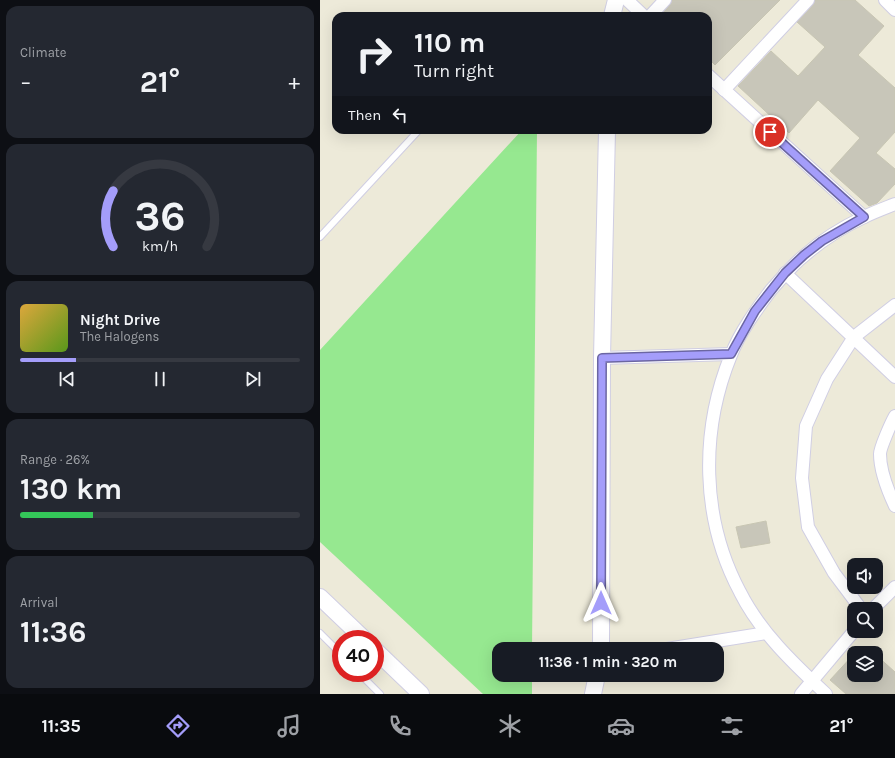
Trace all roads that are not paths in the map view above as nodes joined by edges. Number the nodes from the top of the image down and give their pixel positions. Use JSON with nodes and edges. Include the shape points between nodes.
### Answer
{"nodes":[{"id":1,"x":616,"y":0,"type":"edge"},
{"id":2,"x":627,"y":0,"type":"edge"},
{"id":3,"x":665,"y":0,"type":"edge"},
{"id":4,"x":808,"y":0,"type":"edge"},
{"id":5,"x":885,"y":0,"type":"edge"},
{"id":6,"x":895,"y":10,"type":"edge"},
{"id":7,"x":613,"y":12,"type":"edge"},
{"id":8,"x":640,"y":12,"type":"edge"},
{"id":9,"x":654,"y":12,"type":"edge"},
{"id":10,"x":712,"y":79,"type":"edge"},
{"id":11,"x":724,"y":90,"type":"junction"},
{"id":12,"x":415,"y":134,"type":"edge"},
{"id":13,"x":607,"y":134,"type":"edge"},
{"id":14,"x":895,"y":204,"type":"edge"},
{"id":15,"x":864,"y":217,"type":"junction"},
{"id":16,"x":320,"y":237,"type":"edge"},
{"id":17,"x":785,"y":273,"type":"junction"},
{"id":18,"x":895,"y":305,"type":"edge"},
{"id":19,"x":854,"y":337,"type":"junction"},
{"id":20,"x":731,"y":354,"type":"junction"},
{"id":21,"x":602,"y":358,"type":"junction"},
{"id":22,"x":895,"y":376,"type":"edge"},
{"id":23,"x":895,"y":416,"type":"edge"},
{"id":24,"x":895,"y":506,"type":"edge"},
{"id":25,"x":895,"y":587,"type":"edge"},
{"id":26,"x":320,"y":597,"type":"edge"},
{"id":27,"x":856,"y":602,"type":"edge"},
{"id":28,"x":880,"y":602,"type":"edge"},
{"id":29,"x":355,"y":630,"type":"edge"},
{"id":30,"x":320,"y":633,"type":"edge"},
{"id":31,"x":766,"y":633,"type":"junction"},
{"id":32,"x":848,"y":638,"type":"edge"},
{"id":33,"x":601,"y":642,"type":"edge"},
{"id":34,"x":711,"y":642,"type":"edge"},
{"id":35,"x":332,"y":645,"type":"edge"},
{"id":36,"x":384,"y":659,"type":"edge"},
{"id":37,"x":812,"y":681,"type":"junction"},
{"id":38,"x":368,"y":682,"type":"edge"},
{"id":39,"x":596,"y":682,"type":"edge"},
{"id":40,"x":604,"y":682,"type":"edge"},
{"id":41,"x":380,"y":694,"type":"edge"},
{"id":42,"x":421,"y":694,"type":"edge"},
{"id":43,"x":593,"y":694,"type":"edge"},
{"id":44,"x":606,"y":694,"type":"edge"},
{"id":45,"x":801,"y":694,"type":"edge"},
{"id":46,"x":826,"y":694,"type":"edge"}],
"edges":[{"from":1,"to":7,"type":"street"},
{"from":2,"to":8,"type":"street"},
{"from":3,"to":9,"type":"street"},
{"from":4,"to":11,"type":"street"},
{"from":5,"to":6,"type":"street"},
{"from":10,"to":11,"type":"street"},
{"from":11,"to":15,"type":"street"},
{"from":12,"to":16,"type":"lane"},
{"from":13,"to":21,"type":"street"},
{"from":14,"to":15,"type":"street"},
{"from":15,"to":17,"type":"street","via":[[822,241]]},
{"from":17,"to":19,"type":"street"},
{"from":17,"to":20,"type":"street","via":[[755,311]]},
{"from":18,"to":19,"type":"street"},
{"from":19,"to":22,"type":"street"},
{"from":19,"to":27,"type":"street","via":[[827,379],[806,426],[802,478],[808,527],[834,573]]},
{"from":20,"to":21,"type":"street"},
{"from":20,"to":31,"type":"street","via":[[716,400],[708,449],[710,498],[721,546],[740,592]]},
{"from":21,"to":33,"type":"street"},
{"from":23,"to":24,"type":"street","via":[[880,453],[886,487]]},
{"from":25,"to":28,"type":"street"},
{"from":26,"to":29,"type":"street"},
{"from":30,"to":35,"type":"lane"},
{"from":31,"to":34,"type":"street"},
{"from":31,"to":37,"type":"street"},
{"from":32,"to":37,"type":"street"},
{"from":36,"to":42,"type":"street"},
{"from":37,"to":45,"type":"street"},
{"from":37,"to":46,"type":"street"},
{"from":38,"to":41,"type":"lane"},
{"from":39,"to":43,"type":"street"},
{"from":40,"to":44,"type":"street"}]}
